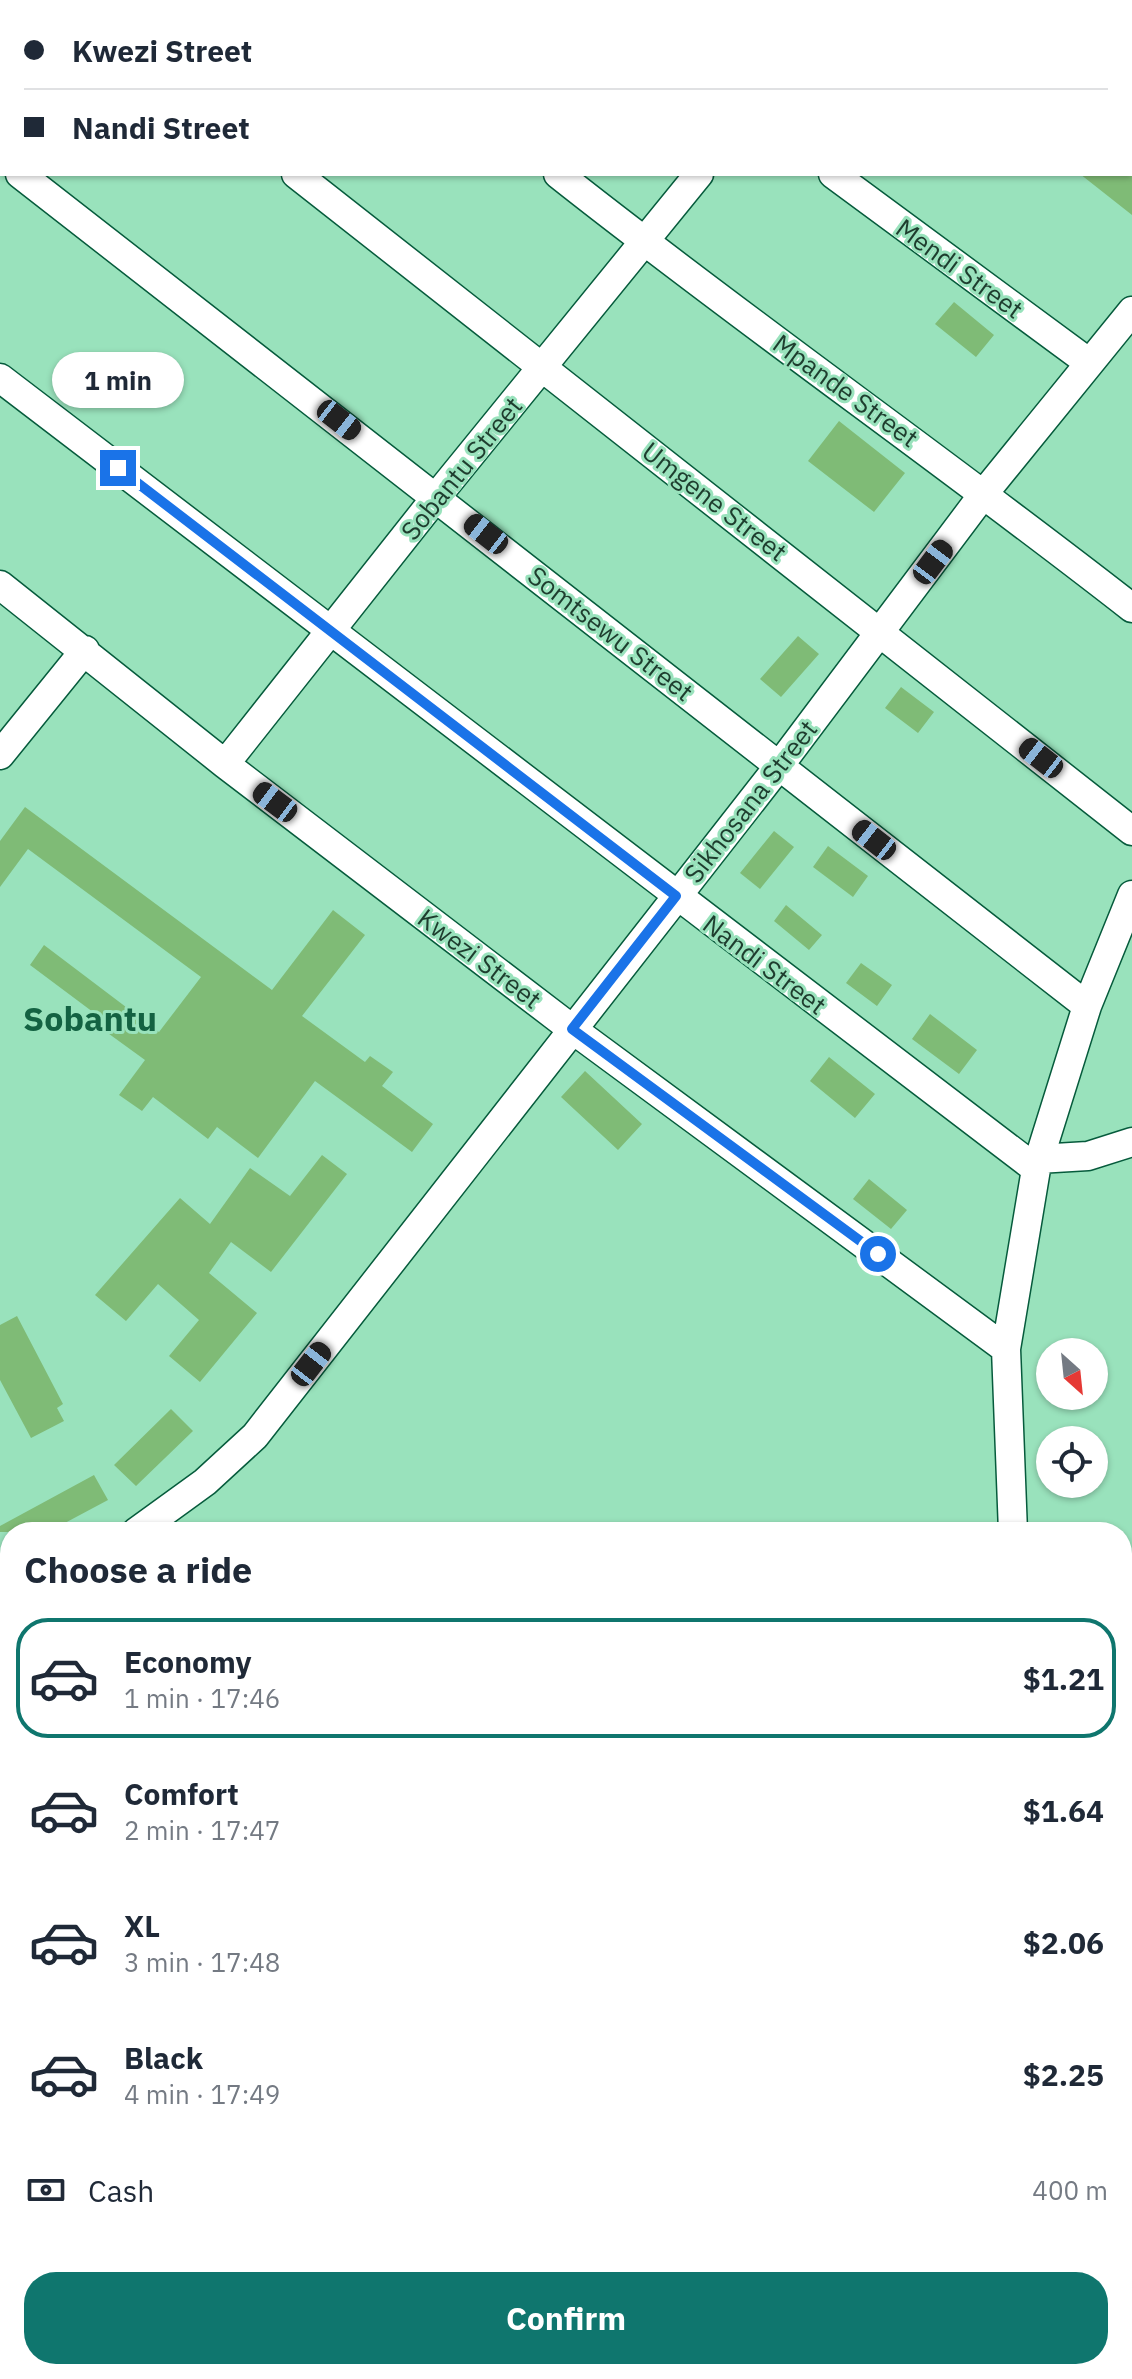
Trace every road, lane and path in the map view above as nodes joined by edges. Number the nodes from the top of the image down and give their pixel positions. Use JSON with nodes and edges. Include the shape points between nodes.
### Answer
{"nodes":[{"id":1,"x":23,"y":176,"type":"edge"},
{"id":2,"x":299,"y":176,"type":"edge"},
{"id":3,"x":561,"y":176,"type":"edge"},
{"id":4,"x":697,"y":176,"type":"edge"},
{"id":5,"x":836,"y":176,"type":"edge"},
{"id":6,"x":644,"y":242,"type":"junction"},
{"id":7,"x":1132,"y":311,"type":"edge"},
{"id":8,"x":1088,"y":362,"type":"junction"},
{"id":9,"x":542,"y":366,"type":"junction"},
{"id":10,"x":0,"y":378,"type":"edge"},
{"id":11,"x":985,"y":492,"type":"junction"},
{"id":12,"x":437,"y":496,"type":"junction"},
{"id":13,"x":0,"y":585,"type":"edge"},
{"id":14,"x":1132,"y":608,"type":"edge"},
{"id":15,"x":881,"y":631,"type":"junction"},
{"id":16,"x":331,"y":632,"type":"junction"},
{"id":17,"x":85,"y":650,"type":"junction"},
{"id":18,"x":0,"y":755,"type":"edge"},
{"id":19,"x":225,"y":764,"type":"junction"},
{"id":20,"x":779,"y":766,"type":"junction"},
{"id":21,"x":1132,"y":831,"type":"edge"},
{"id":22,"x":1132,"y":895,"type":"edge"},
{"id":23,"x":676,"y":896,"type":"junction"},
{"id":24,"x":1087,"y":1006,"type":"junction"},
{"id":25,"x":572,"y":1029,"type":"junction"},
{"id":26,"x":1132,"y":1142,"type":"edge"},
{"id":27,"x":1037,"y":1164,"type":"junction"},
{"id":28,"x":1006,"y":1349,"type":"junction"},
{"id":29,"x":150,"y":1522,"type":"edge"},
{"id":30,"x":1013,"y":1522,"type":"edge"}],
"edges":[{"from":1,"to":12,"type":"street","name":"Somtsewu Street"},
{"from":2,"to":9,"type":"street","name":"Umgene Street"},
{"from":3,"to":6,"type":"street","name":"Mpande Street"},
{"from":4,"to":6,"type":"street","name":"Sobantu Street"},
{"from":5,"to":8,"type":"street","name":"Mendi Street"},
{"from":6,"to":9,"type":"street","name":"Sobantu Street"},
{"from":6,"to":11,"type":"street","name":"Mpande Street"},
{"from":7,"to":8,"type":"street","name":"Sikhosana Street"},
{"from":8,"to":11,"type":"street","name":"Sikhosana Street"},
{"from":9,"to":12,"type":"street","name":"Sobantu Street"},
{"from":9,"to":15,"type":"street","name":"Umgene Street"},
{"from":10,"to":16,"type":"street","name":"Nandi Street"},
{"from":11,"to":14,"type":"street","name":"Mpande Street"},
{"from":11,"to":15,"type":"street","name":"Sikhosana Street"},
{"from":12,"to":16,"type":"street","name":"Sobantu Street"},
{"from":12,"to":20,"type":"street","name":"Somtsewu Street"},
{"from":13,"to":17,"type":"street","name":"Kwezi Street"},
{"from":15,"to":20,"type":"street","name":"Sikhosana Street"},
{"from":15,"to":21,"type":"street","name":"Umgene Street"},
{"from":16,"to":19,"type":"street","name":"Sobantu Street"},
{"from":16,"to":23,"type":"street","name":"Nandi Street"},
{"from":17,"to":18,"type":"street"},
{"from":17,"to":19,"type":"street","name":"Kwezi Street"},
{"from":19,"to":25,"type":"street","name":"Kwezi Street"},
{"from":20,"to":23,"type":"street","name":"Sikhosana Street"},
{"from":20,"to":24,"type":"street","name":"Somtsewu Street"},
{"from":22,"to":24,"type":"street"},
{"from":23,"to":25,"type":"street","name":"Sikhosana Street"},
{"from":23,"to":27,"type":"street","name":"Nandi Street"},
{"from":24,"to":27,"type":"street"},
{"from":25,"to":28,"type":"street","name":"Kwezi Street"},
{"from":25,"to":29,"type":"street","name":"Sikhosana Street","via":[[255,1436]]},
{"from":26,"to":27,"type":"street"},
{"from":27,"to":28,"type":"street"},
{"from":28,"to":30,"type":"street"}]}
